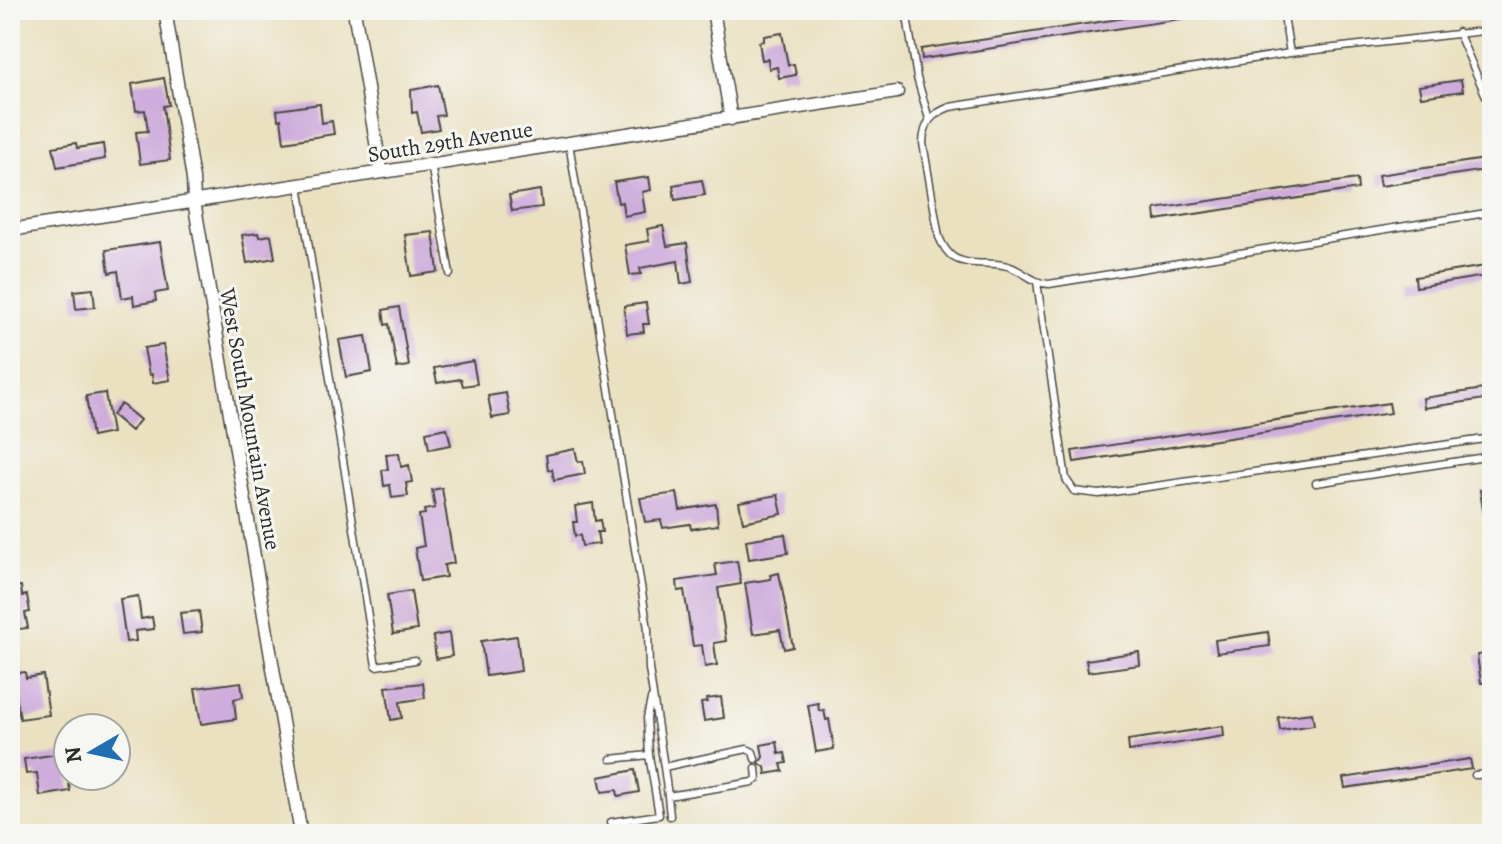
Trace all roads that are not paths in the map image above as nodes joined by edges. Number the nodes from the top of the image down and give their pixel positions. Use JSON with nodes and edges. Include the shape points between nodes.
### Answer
{"nodes":[{"id":1,"x":165,"y":10,"type":"edge"},
{"id":2,"x":354,"y":10,"type":"edge"},
{"id":3,"x":713,"y":10,"type":"edge"},
{"id":4,"x":906,"y":10,"type":"edge"},
{"id":5,"x":1283,"y":10,"type":"edge"},
{"id":6,"x":1492,"y":30,"type":"edge"},
{"id":7,"x":1458,"y":32,"type":"junction"},
{"id":8,"x":1290,"y":53,"type":"junction"},
{"id":9,"x":897,"y":92,"type":"dead end"},
{"id":10,"x":1492,"y":110,"type":"edge"},
{"id":11,"x":731,"y":119,"type":"junction"},
{"id":12,"x":929,"y":119,"type":"junction"},
{"id":13,"x":569,"y":143,"type":"junction"},
{"id":14,"x":431,"y":164,"type":"junction"},
{"id":15,"x":381,"y":172,"type":"junction"},
{"id":16,"x":299,"y":185,"type":"junction"},
{"id":17,"x":194,"y":201,"type":"junction"},
{"id":18,"x":1492,"y":212,"type":"edge"},
{"id":19,"x":10,"y":230,"type":"edge"},
{"id":20,"x":450,"y":274,"type":"dead end"},
{"id":21,"x":1037,"y":282,"type":"junction"},
{"id":22,"x":1492,"y":438,"type":"edge"},
{"id":23,"x":1492,"y":456,"type":"edge"},
{"id":24,"x":1316,"y":483,"type":"dead end"},
{"id":25,"x":415,"y":660,"type":"dead end"},
{"id":26,"x":652,"y":696,"type":"junction"},
{"id":27,"x":649,"y":755,"type":"junction"},
{"id":28,"x":611,"y":759,"type":"dead end"},
{"id":29,"x":755,"y":759,"type":"dead end"},
{"id":30,"x":664,"y":767,"type":"junction"},
{"id":31,"x":756,"y":768,"type":"dead end"},
{"id":32,"x":1492,"y":774,"type":"edge"},
{"id":33,"x":1475,"y":775,"type":"dead end"},
{"id":34,"x":668,"y":796,"type":"junction"},
{"id":35,"x":670,"y":816,"type":"dead end"},
{"id":36,"x":611,"y":822,"type":"dead end"},
{"id":37,"x":301,"y":834,"type":"edge"}],
"edges":[{"from":1,"to":17,"type":"street","name":"West South Mountain Avenue"},
{"from":2,"to":15,"type":"street"},
{"from":3,"to":11,"type":"street"},
{"from":4,"to":12,"type":"lane"},
{"from":5,"to":8,"type":"lane"},
{"from":6,"to":7,"type":"lane"},
{"from":7,"to":8,"type":"lane"},
{"from":7,"to":10,"type":"lane"},
{"from":8,"to":12,"type":"lane","via":[[950,107]]},
{"from":9,"to":11,"type":"street","name":"South 29th Avenue"},
{"from":11,"to":13,"type":"street","name":"South 29th Avenue"},
{"from":12,"to":21,"type":"lane","via":[[923,143],[943,246],[954,258],[1004,265]]},
{"from":13,"to":14,"type":"street","name":"South 29th Avenue"},
{"from":13,"to":26,"type":"lane","via":[[648,629]]},
{"from":14,"to":15,"type":"street","name":"South 29th Avenue"},
{"from":14,"to":20,"type":"lane"},
{"from":15,"to":16,"type":"street","name":"South 29th Avenue"},
{"from":16,"to":17,"type":"street","name":"South 29th Avenue"},
{"from":16,"to":25,"type":"lane","via":[[376,666]]},
{"from":17,"to":19,"type":"street","name":"South 29th Avenue"},
{"from":17,"to":37,"type":"street","name":"West South Mountain Avenue"},
{"from":18,"to":21,"type":"lane"},
{"from":21,"to":22,"type":"lane","via":[[1066,479],[1074,491],[1099,494]]},
{"from":23,"to":24,"type":"lane"},
{"from":26,"to":27,"type":"lane"},
{"from":26,"to":30,"type":"lane"},
{"from":27,"to":28,"type":"lane"},
{"from":27,"to":36,"type":"lane","via":[[659,815]]},
{"from":29,"to":30,"type":"lane","via":[[747,749]]},
{"from":30,"to":34,"type":"lane"},
{"from":31,"to":34,"type":"lane","via":[[753,782]]},
{"from":32,"to":33,"type":"lane"},
{"from":34,"to":35,"type":"lane"}]}
